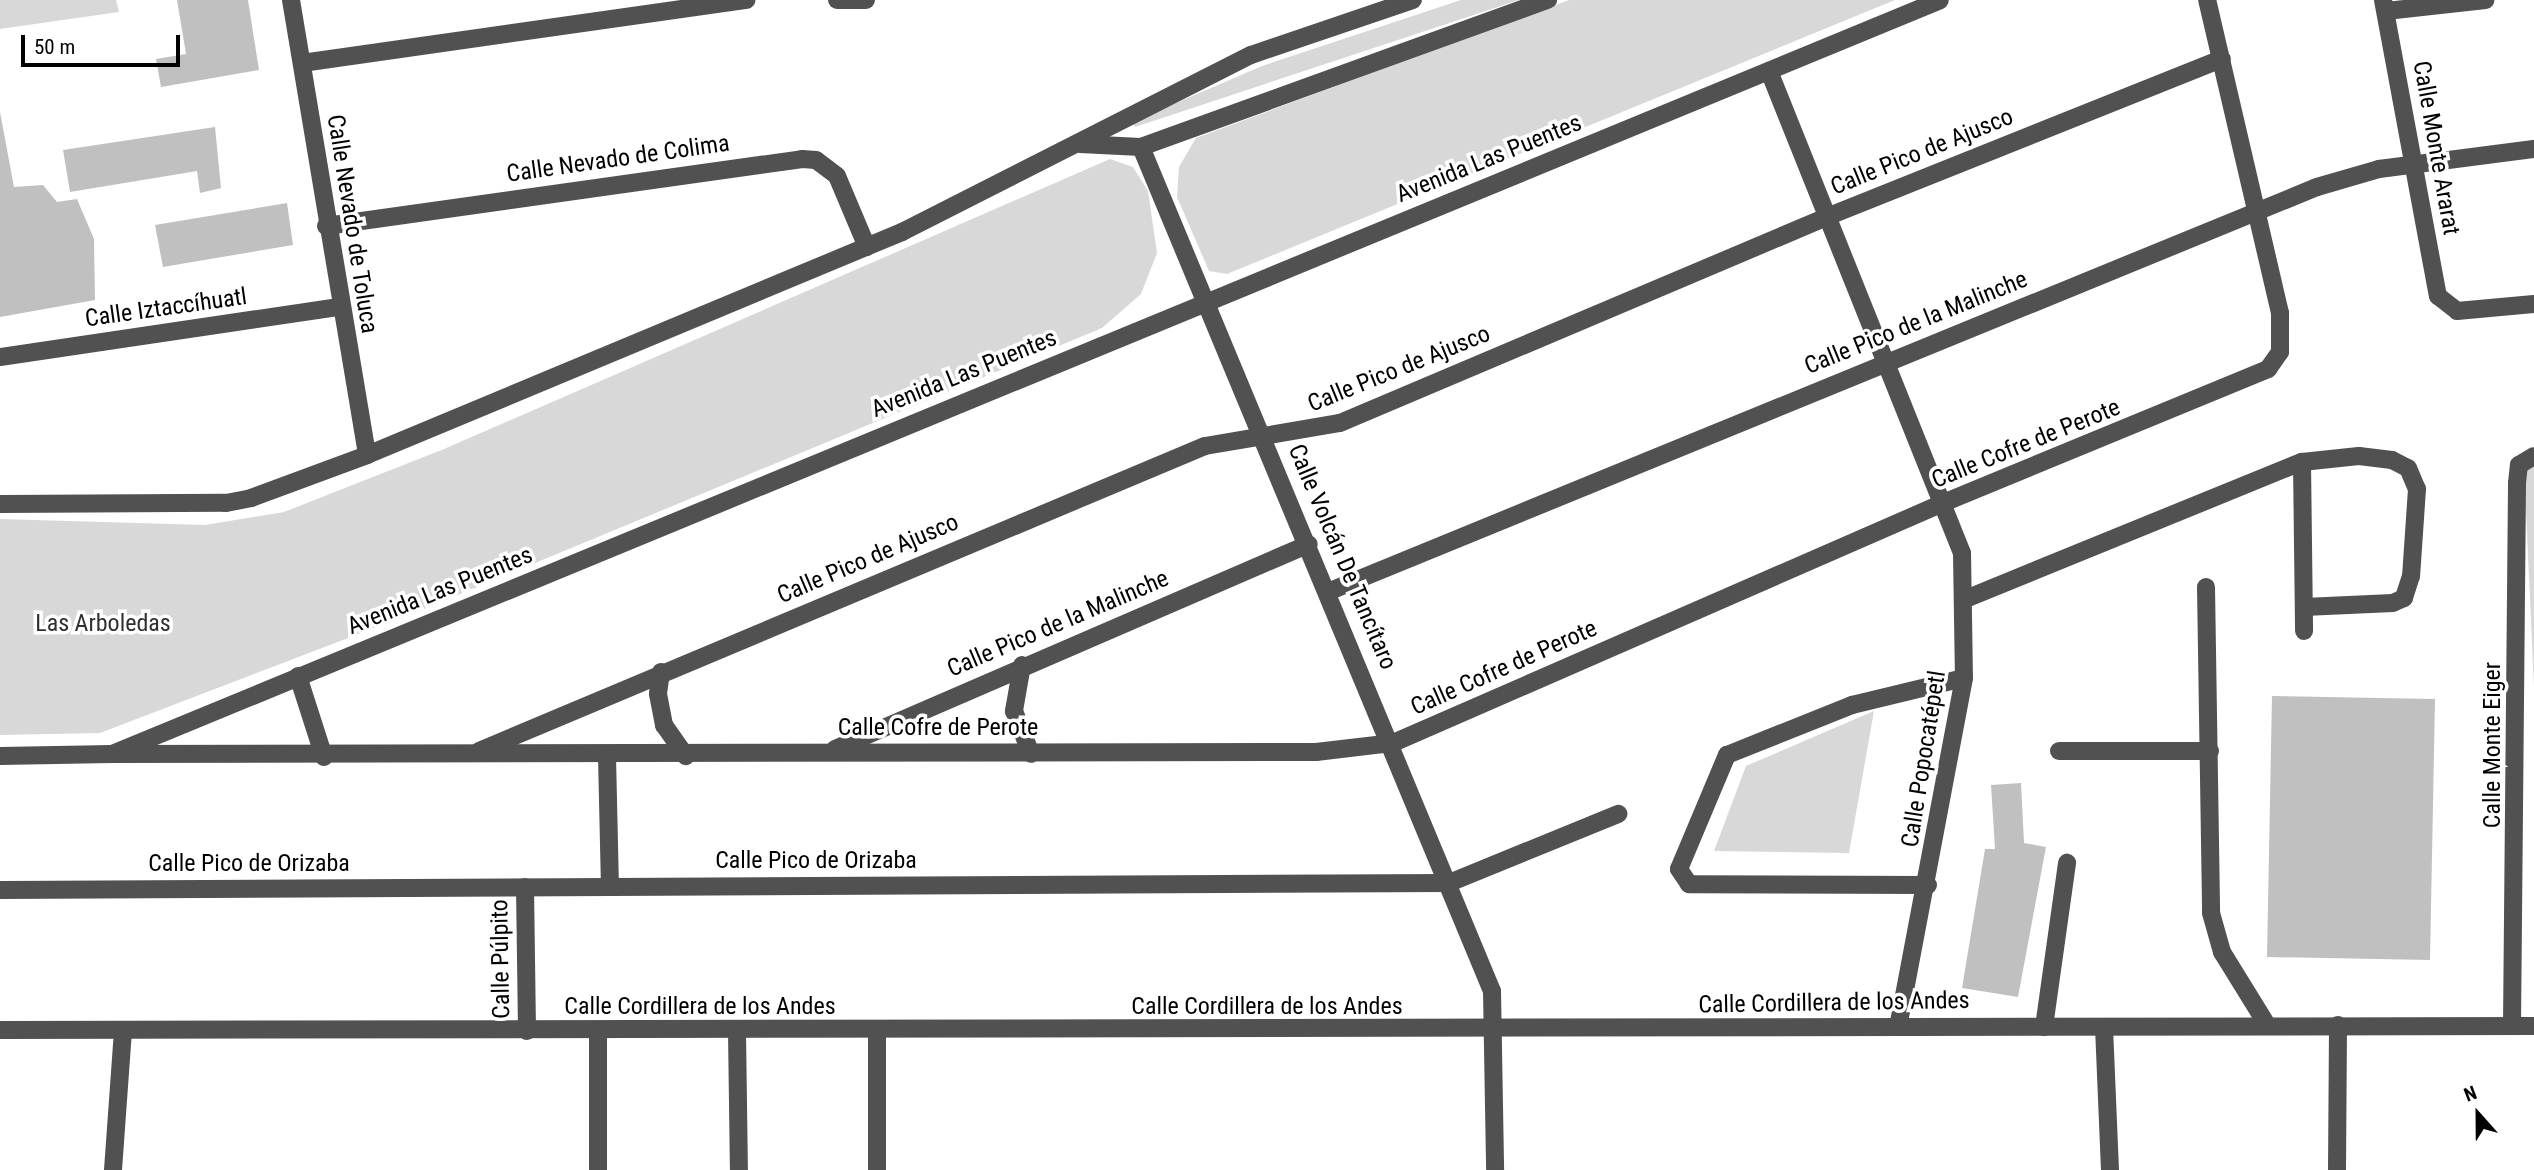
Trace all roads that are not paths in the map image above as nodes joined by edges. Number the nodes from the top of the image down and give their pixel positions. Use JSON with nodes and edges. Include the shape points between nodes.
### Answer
{"nodes":[{"id":1,"x":292,"y":0,"type":"edge"},
{"id":2,"x":747,"y":0,"type":"edge"},
{"id":3,"x":837,"y":0,"type":"edge"},
{"id":4,"x":866,"y":0,"type":"edge"},
{"id":5,"x":1413,"y":0,"type":"edge"},
{"id":6,"x":1548,"y":0,"type":"edge"},
{"id":7,"x":1940,"y":0,"type":"edge"},
{"id":8,"x":2207,"y":0,"type":"edge"},
{"id":9,"x":2485,"y":0,"type":"edge"},
{"id":10,"x":2385,"y":6,"type":"edge"},
{"id":11,"x":2222,"y":59,"type":"junction"},
{"id":12,"x":302,"y":63,"type":"junction"},
{"id":13,"x":1769,"y":71,"type":"junction"},
{"id":14,"x":1080,"y":145,"type":"junction"},
{"id":15,"x":1141,"y":147,"type":"junction"},
{"id":16,"x":2534,"y":149,"type":"edge"},
{"id":17,"x":2414,"y":163,"type":"junction"},
{"id":18,"x":2257,"y":211,"type":"junction"},
{"id":19,"x":1829,"y":216,"type":"junction"},
{"id":20,"x":326,"y":226,"type":"junction"},
{"id":21,"x":867,"y":247,"type":"junction"},
{"id":22,"x":1205,"y":301,"type":"junction"},
{"id":23,"x":2534,"y":304,"type":"edge"},
{"id":24,"x":340,"y":307,"type":"junction"},
{"id":25,"x":0,"y":357,"type":"edge"},
{"id":26,"x":1889,"y":360,"type":"junction"},
{"id":27,"x":1265,"y":436,"type":"junction"},
{"id":28,"x":366,"y":456,"type":"junction"},
{"id":29,"x":2302,"y":461,"type":"junction"},
{"id":30,"x":2527,"y":461,"type":"edge"},
{"id":31,"x":1943,"y":503,"type":"junction"},
{"id":32,"x":0,"y":504,"type":"edge"},
{"id":33,"x":1309,"y":544,"type":"junction"},
{"id":34,"x":2206,"y":587,"type":"dead end"},
{"id":35,"x":1330,"y":591,"type":"junction"},
{"id":36,"x":1963,"y":600,"type":"junction"},
{"id":37,"x":2304,"y":607,"type":"junction"},
{"id":38,"x":2304,"y":631,"type":"dead end"},
{"id":39,"x":1023,"y":665,"type":"junction"},
{"id":40,"x":661,"y":672,"type":"junction"},
{"id":41,"x":298,"y":676,"type":"junction"},
{"id":42,"x":1964,"y":678,"type":"junction"},
{"id":43,"x":2526,"y":709,"type":"edge"},
{"id":44,"x":1394,"y":743,"type":"junction"},
{"id":45,"x":2059,"y":751,"type":"dead end"},
{"id":46,"x":2210,"y":751,"type":"junction"},
{"id":47,"x":828,"y":752,"type":"junction"},
{"id":48,"x":474,"y":753,"type":"junction"},
{"id":49,"x":112,"y":754,"type":"junction"},
{"id":50,"x":1031,"y":754,"type":"junction"},
{"id":51,"x":0,"y":756,"type":"edge"},
{"id":52,"x":607,"y":756,"type":"junction"},
{"id":53,"x":686,"y":756,"type":"junction"},
{"id":54,"x":324,"y":757,"type":"junction"},
{"id":55,"x":1618,"y":814,"type":"dead end"},
{"id":56,"x":2067,"y":863,"type":"dead end"},
{"id":57,"x":2526,"y":865,"type":"edge"},
{"id":58,"x":1450,"y":883,"type":"junction"},
{"id":59,"x":1928,"y":885,"type":"junction"},
{"id":60,"x":610,"y":886,"type":"junction"},
{"id":61,"x":525,"y":887,"type":"junction"},
{"id":62,"x":0,"y":890,"type":"edge"},
{"id":63,"x":2267,"y":1025,"type":"junction"},
{"id":64,"x":2338,"y":1025,"type":"junction"},
{"id":65,"x":2512,"y":1026,"type":"junction"},
{"id":66,"x":2534,"y":1026,"type":"edge"},
{"id":67,"x":1898,"y":1027,"type":"junction"},
{"id":68,"x":2044,"y":1027,"type":"junction"},
{"id":69,"x":2104,"y":1027,"type":"junction"},
{"id":70,"x":0,"y":1030,"type":"edge"},
{"id":71,"x":123,"y":1030,"type":"junction"},
{"id":72,"x":527,"y":1031,"type":"junction"},
{"id":73,"x":598,"y":1031,"type":"junction"},
{"id":74,"x":737,"y":1032,"type":"junction"},
{"id":75,"x":877,"y":1032,"type":"junction"},
{"id":76,"x":1496,"y":1032,"type":"junction"},
{"id":77,"x":113,"y":1170,"type":"edge"},
{"id":78,"x":598,"y":1170,"type":"edge"},
{"id":79,"x":739,"y":1170,"type":"edge"},
{"id":80,"x":877,"y":1170,"type":"edge"},
{"id":81,"x":1495,"y":1170,"type":"edge"},
{"id":82,"x":2110,"y":1170,"type":"edge"},
{"id":83,"x":2337,"y":1170,"type":"edge"}],
"edges":[{"from":1,"to":12,"type":"street","name":"Calle Nevado de Toluca"},
{"from":2,"to":12,"type":"street"},
{"from":3,"to":4,"type":"street"},
{"from":5,"to":14,"type":"street","via":[[1251,55]]},
{"from":6,"to":15,"type":"street"},
{"from":7,"to":13,"type":"street","name":"Avenida Las Puentes"},
{"from":8,"to":11,"type":"street","name":"Calle Cofre de Perote"},
{"from":9,"to":10,"type":"street"},
{"from":10,"to":17,"type":"street","name":"Calle Monte Ararat"},
{"from":11,"to":18,"type":"street","name":"Calle Cofre de Perote"},
{"from":11,"to":19,"type":"street","name":"Calle Pico de Ajusco"},
{"from":12,"to":20,"type":"street","name":"Calle Nevado de Toluca"},
{"from":13,"to":19,"type":"street","name":"Calle Popocatépetl"},
{"from":13,"to":22,"type":"street","name":"Avenida Las Puentes"},
{"from":14,"to":15,"type":"street"},
{"from":14,"to":21,"type":"street"},
{"from":15,"to":22,"type":"street","name":"Calle Volcán De Tancítaro"},
{"from":16,"to":17,"type":"street","name":"Calle Pico de la Malinche"},
{"from":17,"to":18,"type":"street","name":"Calle Pico de la Malinche","via":[[2346,177]]},
{"from":17,"to":23,"type":"street","name":"Calle Monte Ararat","via":[[2442,304],[2457,311]]},
{"from":18,"to":26,"type":"street","name":"Calle Pico de la Malinche"},
{"from":18,"to":31,"type":"street","name":"Calle Cofre de Perote","via":[[2283,338],[2269,369]]},
{"from":19,"to":26,"type":"street","name":"Calle Popocatépetl"},
{"from":19,"to":27,"type":"street","name":"Calle Pico de Ajusco","via":[[1340,423]]},
{"from":20,"to":21,"type":"street","name":"Calle Nevado de Colima","via":[[803,159],[825,166],[842,184]]},
{"from":20,"to":24,"type":"street","name":"Calle Nevado de Toluca"},
{"from":21,"to":28,"type":"street"},
{"from":22,"to":27,"type":"street","name":"Calle Volcán De Tancítaro"},
{"from":22,"to":41,"type":"street","name":"Avenida Las Puentes"},
{"from":24,"to":25,"type":"street","name":"Calle Iztaccíhuatl"},
{"from":24,"to":28,"type":"street","name":"Calle Nevado de Toluca"},
{"from":26,"to":31,"type":"street","name":"Calle Popocatépetl"},
{"from":26,"to":35,"type":"street","name":"Calle Pico de la Malinche"},
{"from":27,"to":33,"type":"street","name":"Calle Volcán De Tancítaro"},
{"from":27,"to":40,"type":"street","name":"Calle Pico de Ajusco","via":[[1205,446]]},
{"from":28,"to":32,"type":"street","via":[[226,503]]},
{"from":29,"to":36,"type":"street"},
{"from":29,"to":37,"type":"street"},
{"from":29,"to":37,"type":"street","via":[[2359,456],[2392,460],[2408,468],[2417,489],[2411,576],[2404,598],[2393,603]]},
{"from":30,"to":43,"type":"street","name":"Calle Monte Eiger"},
{"from":31,"to":36,"type":"street","name":"Calle Popocatépetl","via":[[1962,552]]},
{"from":31,"to":44,"type":"street","name":"Calle Cofre de Perote"},
{"from":33,"to":35,"type":"street","name":"Calle Volcán De Tancítaro"},
{"from":33,"to":39,"type":"street","name":"Calle Pico de la Malinche"},
{"from":34,"to":46,"type":"street"},
{"from":35,"to":44,"type":"street","name":"Calle Volcán De Tancítaro"},
{"from":36,"to":42,"type":"street","name":"Calle Popocatépetl"},
{"from":37,"to":38,"type":"street"},
{"from":39,"to":47,"type":"street","name":"Calle Pico de la Malinche"},
{"from":39,"to":50,"type":"street","via":[[1014,711]]},
{"from":40,"to":48,"type":"street","name":"Calle Pico de Ajusco"},
{"from":40,"to":53,"type":"street","via":[[658,694],[664,725]]},
{"from":41,"to":49,"type":"street","name":"Avenida Las Puentes"},
{"from":41,"to":54,"type":"street"},
{"from":42,"to":59,"type":"street","name":"Calle Popocatépetl"},
{"from":42,"to":59,"type":"street","via":[[1852,705],[1727,755],[1679,869],[1689,884]]},
{"from":43,"to":57,"type":"street","name":"Calle Monte Eiger"},
{"from":44,"to":50,"type":"street","name":"Calle Cofre de Perote","via":[[1316,752]]},
{"from":44,"to":58,"type":"street","name":"Calle Volcán De Tancítaro"},
{"from":45,"to":46,"type":"street"},
{"from":46,"to":63,"type":"street","via":[[2214,930]]},
{"from":47,"to":50,"type":"street","name":"Calle Cofre de Perote"},
{"from":47,"to":53,"type":"street","name":"Calle Cofre de Perote"},
{"from":48,"to":52,"type":"street","name":"Calle Cofre de Perote"},
{"from":48,"to":54,"type":"street","name":"Calle Cofre de Perote"},
{"from":49,"to":51,"type":"street","name":"Avenida Las Puentes"},
{"from":49,"to":54,"type":"street","name":"Calle Cofre de Perote"},
{"from":52,"to":53,"type":"street","name":"Calle Cofre de Perote"},
{"from":52,"to":60,"type":"street"},
{"from":55,"to":58,"type":"street","name":"Calle Pico de Orizaba"},
{"from":56,"to":68,"type":"street"},
{"from":57,"to":65,"type":"street","name":"Calle Monte Eiger"},
{"from":58,"to":60,"type":"street","name":"Calle Pico de Orizaba"},
{"from":58,"to":76,"type":"street","name":"Calle Volcán De Tancítaro","via":[[1492,991]]},
{"from":59,"to":67,"type":"street","name":"Calle Popocatépetl"},
{"from":60,"to":61,"type":"street","name":"Calle Pico de Orizaba"},
{"from":61,"to":62,"type":"street","name":"Calle Pico de Orizaba"},
{"from":61,"to":72,"type":"street","name":"Calle Púlpito"},
{"from":63,"to":64,"type":"street","name":"Calle Cordillera de los Andes"},
{"from":63,"to":69,"type":"street","name":"Calle Cordillera de los Andes"},
{"from":64,"to":65,"type":"street","name":"Calle Cordillera de los Andes"},
{"from":64,"to":83,"type":"street"},
{"from":65,"to":66,"type":"street","name":"Calle Cordillera de los Andes"},
{"from":67,"to":68,"type":"street","name":"Calle Cordillera de los Andes"},
{"from":67,"to":76,"type":"street","name":"Calle Cordillera de los Andes"},
{"from":68,"to":69,"type":"street","name":"Calle Cordillera de los Andes"},
{"from":69,"to":82,"type":"street"},
{"from":70,"to":71,"type":"street","name":"Calle Cordillera de los Andes"},
{"from":71,"to":72,"type":"street","name":"Calle Cordillera de los Andes"},
{"from":71,"to":77,"type":"street"},
{"from":72,"to":73,"type":"street","name":"Calle Cordillera de los Andes"},
{"from":73,"to":74,"type":"street","name":"Calle Cordillera de los Andes"},
{"from":73,"to":78,"type":"street"},
{"from":74,"to":75,"type":"street","name":"Calle Cordillera de los Andes"},
{"from":74,"to":79,"type":"street"},
{"from":75,"to":76,"type":"street","name":"Calle Cordillera de los Andes"},
{"from":75,"to":80,"type":"street"},
{"from":76,"to":81,"type":"street","name":"Calle Volcán De Tancítaro"}]}
